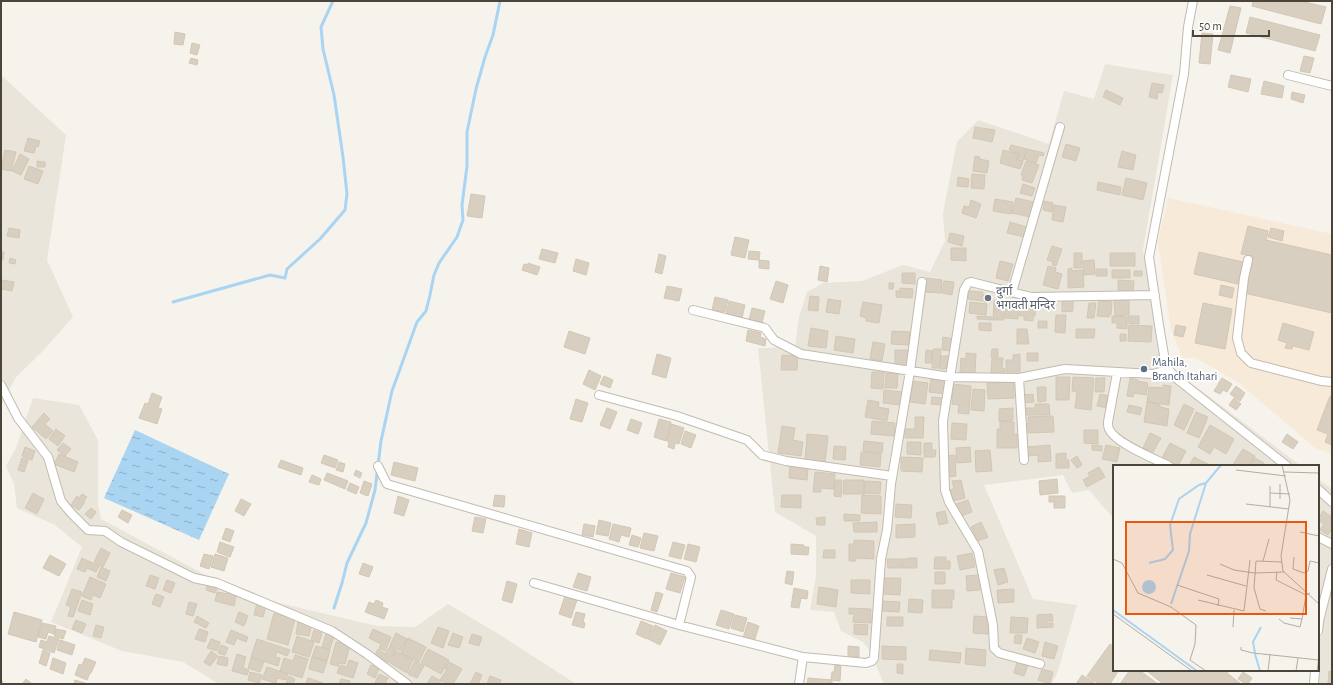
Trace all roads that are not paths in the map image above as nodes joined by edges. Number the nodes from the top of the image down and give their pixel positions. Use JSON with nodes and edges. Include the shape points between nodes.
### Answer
{"nodes":[{"id":1,"x":1192,"y":1,"type":"edge"},
{"id":2,"x":1288,"y":75,"type":"dead end"},
{"id":3,"x":1332,"y":86,"type":"edge"},
{"id":4,"x":1060,"y":127,"type":"dead end"},
{"id":5,"x":1248,"y":260,"type":"dead end"},
{"id":6,"x":922,"y":282,"type":"dead end"},
{"id":7,"x":1012,"y":292,"type":"junction"},
{"id":8,"x":1154,"y":294,"type":"junction"},
{"id":9,"x":693,"y":310,"type":"dead end"},
{"id":10,"x":1169,"y":370,"type":"junction"},
{"id":11,"x":910,"y":371,"type":"junction"},
{"id":12,"x":1117,"y":373,"type":"junction"},
{"id":13,"x":950,"y":377,"type":"junction"},
{"id":14,"x":1019,"y":378,"type":"junction"},
{"id":15,"x":1332,"y":382,"type":"edge"},
{"id":16,"x":1,"y":385,"type":"edge"},
{"id":17,"x":599,"y":396,"type":"dead end"},
{"id":18,"x":1024,"y":460,"type":"dead end"},
{"id":19,"x":1166,"y":465,"type":"edge"},
{"id":20,"x":1286,"y":465,"type":"edge"},
{"id":21,"x":378,"y":466,"type":"dead end"},
{"id":22,"x":892,"y":476,"type":"junction"},
{"id":23,"x":1319,"y":490,"type":"edge"},
{"id":24,"x":1332,"y":502,"type":"edge"},
{"id":25,"x":1319,"y":538,"type":"edge"},
{"id":26,"x":1332,"y":544,"type":"edge"},
{"id":27,"x":1332,"y":570,"type":"edge"},
{"id":28,"x":534,"y":583,"type":"dead end"},
{"id":29,"x":1319,"y":621,"type":"edge"},
{"id":30,"x":679,"y":625,"type":"junction"},
{"id":31,"x":803,"y":657,"type":"junction"},
{"id":32,"x":1040,"y":664,"type":"dead end"},
{"id":33,"x":1315,"y":671,"type":"edge"},
{"id":34,"x":407,"y":684,"type":"edge"},
{"id":35,"x":799,"y":684,"type":"edge"},
{"id":36,"x":1314,"y":684,"type":"edge"}],
"edges":[{"from":1,"to":8,"type":"street","via":[[1184,74],[1150,257]]},
{"from":2,"to":3,"type":"street"},
{"from":4,"to":7,"type":"street"},
{"from":5,"to":15,"type":"street","via":[[1237,338],[1241,353],[1251,363]]},
{"from":6,"to":11,"type":"street"},
{"from":7,"to":8,"type":"street","via":[[1032,296]]},
{"from":7,"to":13,"type":"street","via":[[971,282],[966,286]]},
{"from":8,"to":10,"type":"street"},
{"from":9,"to":11,"type":"street","via":[[765,328],[774,340],[801,354]]},
{"from":10,"to":12,"type":"street","via":[[1153,374]]},
{"from":10,"to":20,"type":"street"},
{"from":11,"to":13,"type":"street"},
{"from":11,"to":22,"type":"street"},
{"from":12,"to":14,"type":"street","via":[[1065,369]]},
{"from":12,"to":19,"type":"street","via":[[1109,429],[1135,450]]},
{"from":13,"to":14,"type":"street"},
{"from":13,"to":32,"type":"street","via":[[943,421],[945,490],[949,502],[978,551],[993,625],[994,648],[999,652]]},
{"from":14,"to":18,"type":"street"},
{"from":16,"to":34,"type":"street","via":[[18,418],[48,457],[61,501],[88,530],[105,531],[121,542],[194,578],[217,583],[332,631]]},
{"from":17,"to":22,"type":"street","via":[[677,416],[747,440],[762,455],[786,461]]},
{"from":21,"to":30,"type":"street","via":[[387,484],[687,571],[690,577]]},
{"from":22,"to":31,"type":"street","via":[[887,530],[881,559],[874,658],[866,663]]},
{"from":23,"to":24,"type":"street"},
{"from":25,"to":26,"type":"street"},
{"from":27,"to":29,"type":"street"},
{"from":28,"to":30,"type":"street"},
{"from":30,"to":31,"type":"street"},
{"from":31,"to":35,"type":"street"},
{"from":33,"to":36,"type":"street"}]}
